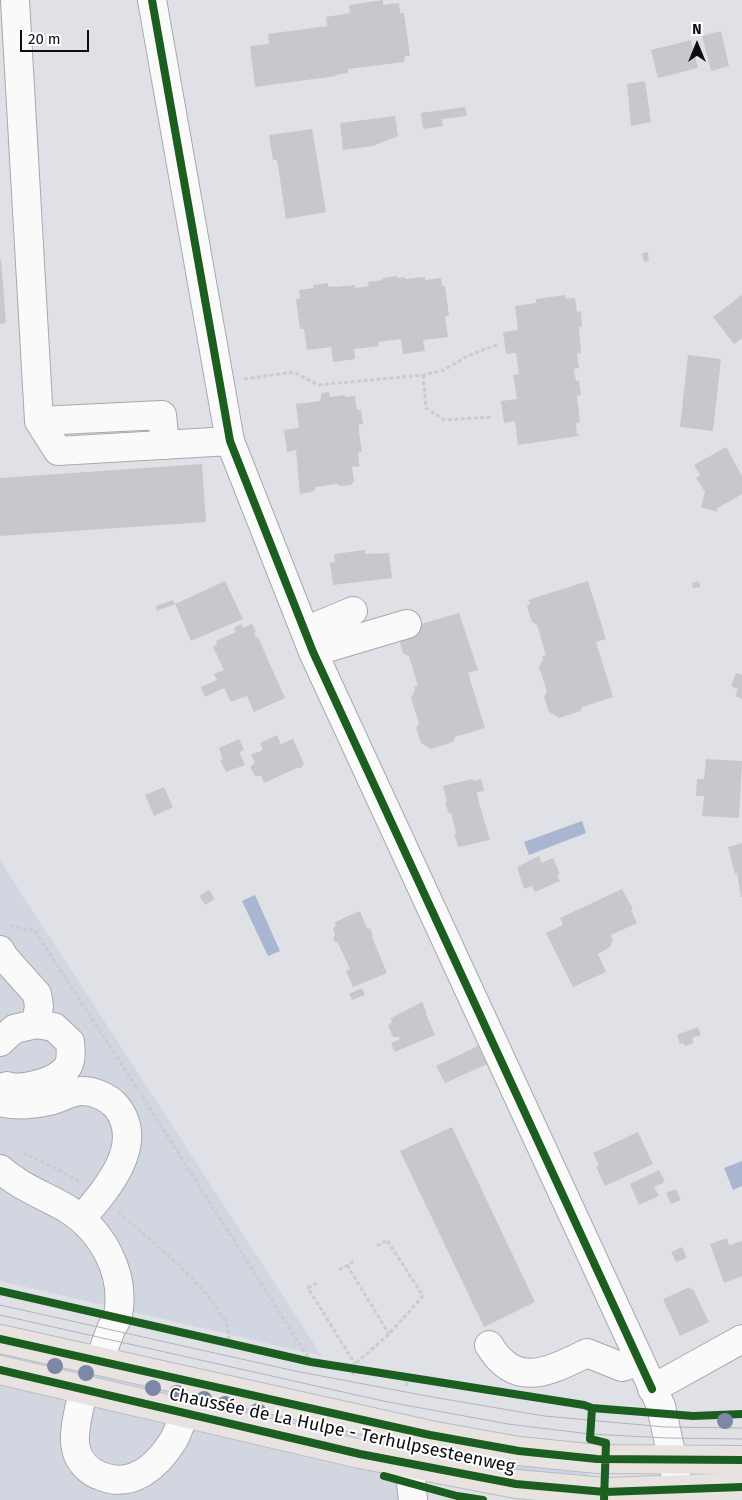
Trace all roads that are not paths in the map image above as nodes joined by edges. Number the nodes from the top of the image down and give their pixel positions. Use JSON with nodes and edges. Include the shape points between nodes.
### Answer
{"nodes":[{"id":1,"x":15,"y":0,"type":"edge"},
{"id":2,"x":152,"y":0,"type":"edge"},
{"id":3,"x":230,"y":441,"type":"junction"},
{"id":4,"x":352,"y":611,"type":"dead end"},
{"id":5,"x":408,"y":624,"type":"dead end"},
{"id":6,"x":309,"y":642,"type":"junction"},
{"id":7,"x":4,"y":938,"type":"edge"},
{"id":8,"x":36,"y":1024,"type":"junction"},
{"id":9,"x":0,"y":1042,"type":"edge"},
{"id":10,"x":0,"y":1084,"type":"edge"},
{"id":11,"x":0,"y":1102,"type":"edge"},
{"id":12,"x":8,"y":1160,"type":"edge"},
{"id":13,"x":81,"y":1219,"type":"junction"},
{"id":14,"x":0,"y":1339,"type":"edge"},
{"id":15,"x":742,"y":1339,"type":"edge"},
{"id":16,"x":489,"y":1345,"type":"dead end"},
{"id":17,"x":99,"y":1361,"type":"junction"},
{"id":18,"x":639,"y":1361,"type":"junction"},
{"id":19,"x":0,"y":1370,"type":"edge"},
{"id":20,"x":84,"y":1389,"type":"junction"},
{"id":21,"x":652,"y":1389,"type":"junction"},
{"id":22,"x":184,"y":1413,"type":"junction"},
{"id":23,"x":672,"y":1459,"type":"junction"},
{"id":24,"x":742,"y":1460,"type":"edge"},
{"id":25,"x":414,"y":1466,"type":"junction"},
{"id":26,"x":741,"y":1487,"type":"edge"},
{"id":27,"x":680,"y":1495,"type":"edge"},
{"id":28,"x":413,"y":1500,"type":"edge"}],
"edges":[{"from":1,"to":3,"type":"street","via":[[38,421],[58,451]]},
{"from":2,"to":3,"type":"street"},
{"from":3,"to":6,"type":"street"},
{"from":4,"to":6,"type":"street"},
{"from":5,"to":6,"type":"street"},
{"from":6,"to":18,"type":"street"},
{"from":7,"to":8,"type":"street","via":[[4,957],[37,994]]},
{"from":8,"to":9,"type":"street","via":[[14,1029]]},
{"from":8,"to":10,"type":"street","via":[[54,1027],[70,1042],[71,1055],[66,1069],[52,1080],[36,1085],[11,1088]]},
{"from":11,"to":13,"type":"street","via":[[29,1104],[81,1091],[96,1093],[112,1101],[124,1116],[126,1138],[123,1159],[110,1185]]},
{"from":12,"to":13,"type":"street","via":[[13,1180]]},
{"from":13,"to":17,"type":"street","via":[[109,1253],[117,1276],[118,1318]]},
{"from":14,"to":17,"type":"main road","name":"Chaussée de La Hulpe - Terhulpsesteenweg"},
{"from":15,"to":21,"type":"street"},
{"from":16,"to":18,"type":"street","via":[[506,1366],[534,1374],[550,1371],[587,1353],[622,1367]]},
{"from":17,"to":23,"type":"main road","name":"Chaussée de La Hulpe - Terhulpsesteenweg","via":[[430,1436],[510,1450],[597,1459]]},
{"from":18,"to":21,"type":"street"},
{"from":19,"to":20,"type":"main road","name":"Chaussée de La Hulpe - Terhulpsesteenweg"},
{"from":20,"to":22,"type":"main road","name":"Chaussée de La Hulpe - Terhulpsesteenweg"},
{"from":20,"to":22,"type":"street","via":[[78,1411],[76,1449],[91,1473],[106,1479],[137,1477],[152,1467],[173,1441]]},
{"from":21,"to":23,"type":"street","via":[[663,1413]]},
{"from":22,"to":25,"type":"main road","name":"Chaussée de La Hulpe - Terhulpsesteenweg"},
{"from":23,"to":24,"type":"main road","name":"Chaussée de La Hulpe - Terhulpsesteenweg"},
{"from":23,"to":27,"type":"street"},
{"from":25,"to":27,"type":"main road","name":"Chaussée de La Hulpe - Terhulpsesteenweg","via":[[559,1489]]},
{"from":25,"to":28,"type":"street"},
{"from":26,"to":27,"type":"main road","name":"Chaussée de La Hulpe - Terhulpsesteenweg"}]}
